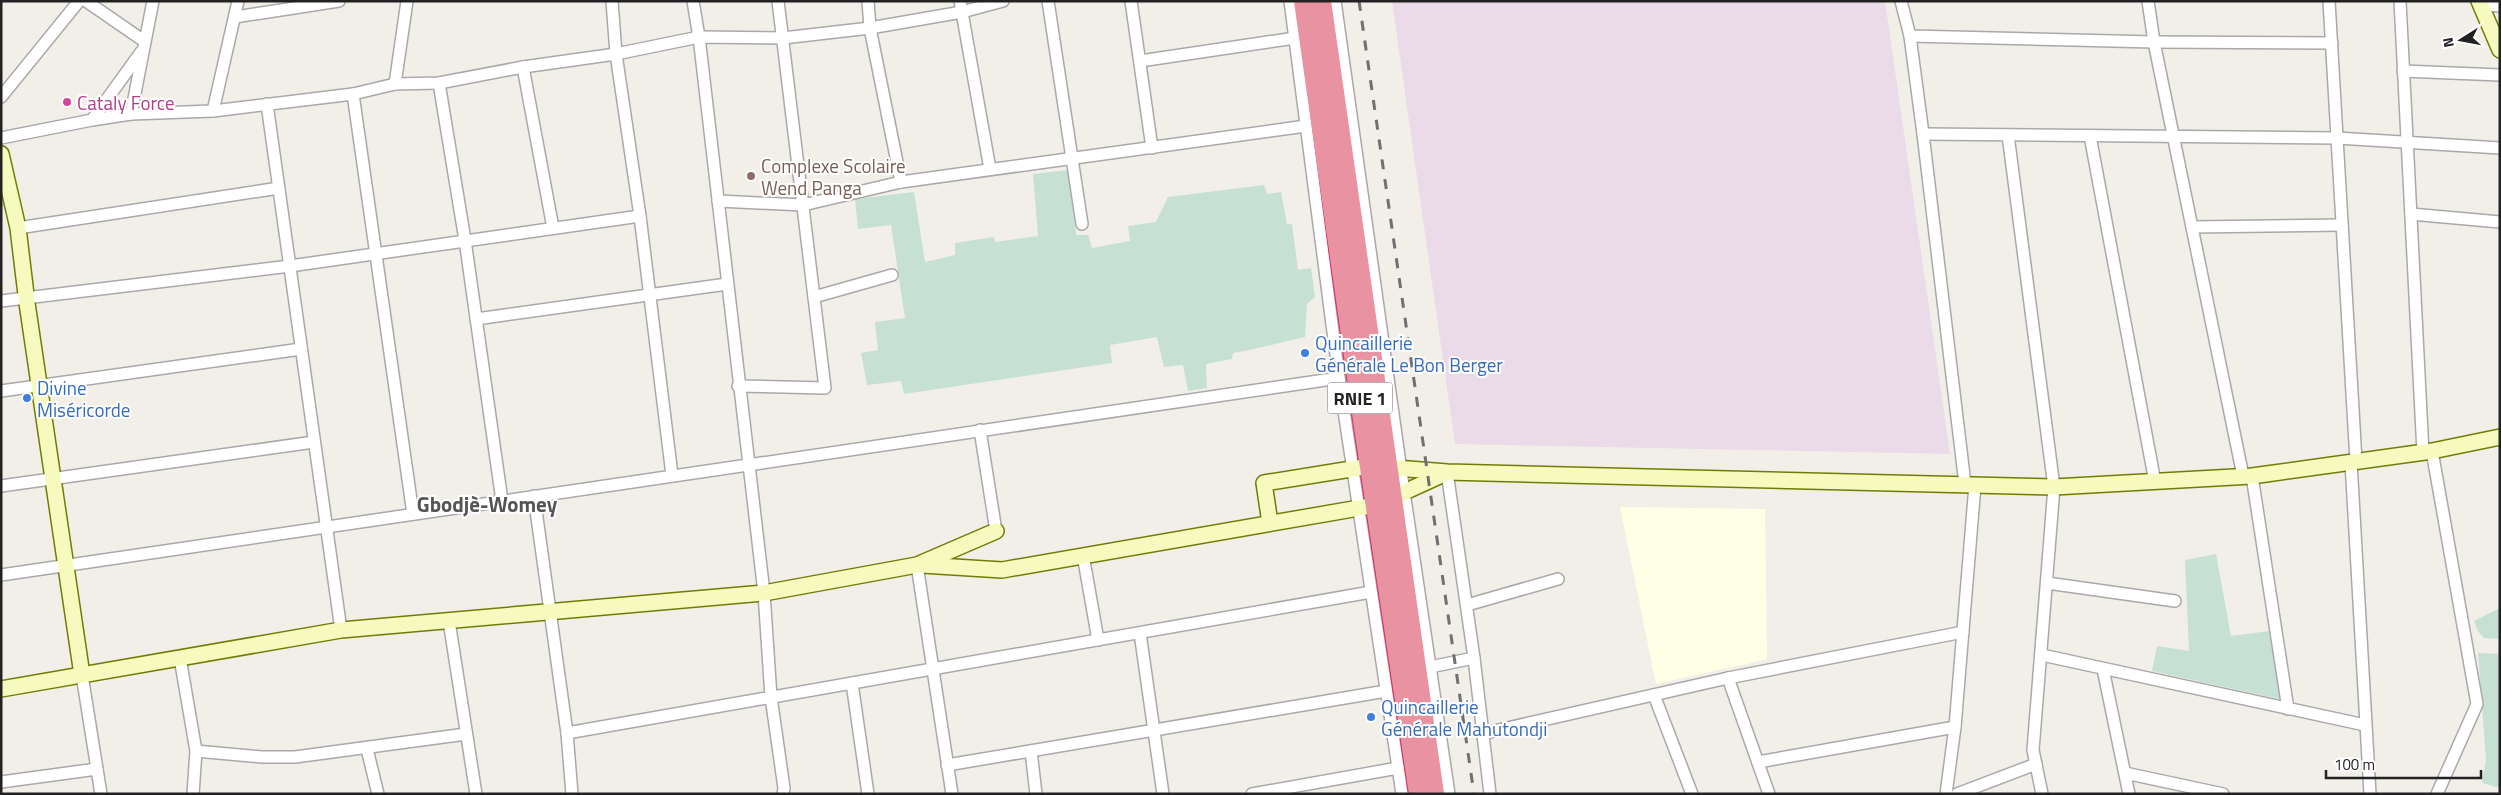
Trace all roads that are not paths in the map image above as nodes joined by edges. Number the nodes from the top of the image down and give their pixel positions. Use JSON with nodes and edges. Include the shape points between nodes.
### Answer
{"nodes":[{"id":1,"x":79,"y":1,"type":"edge"},
{"id":2,"x":86,"y":1,"type":"edge"},
{"id":3,"x":153,"y":1,"type":"edge"},
{"id":4,"x":238,"y":1,"type":"edge"},
{"id":5,"x":339,"y":1,"type":"edge"},
{"id":6,"x":408,"y":1,"type":"edge"},
{"id":7,"x":612,"y":1,"type":"edge"},
{"id":8,"x":692,"y":1,"type":"edge"},
{"id":9,"x":778,"y":1,"type":"edge"},
{"id":10,"x":868,"y":1,"type":"edge"},
{"id":11,"x":1003,"y":1,"type":"edge"},
{"id":12,"x":1048,"y":1,"type":"edge"},
{"id":13,"x":1131,"y":1,"type":"edge"},
{"id":14,"x":1290,"y":1,"type":"edge"},
{"id":15,"x":1304,"y":1,"type":"edge"},
{"id":16,"x":1321,"y":1,"type":"edge"},
{"id":17,"x":1335,"y":1,"type":"edge"},
{"id":18,"x":1901,"y":1,"type":"edge"},
{"id":19,"x":2148,"y":1,"type":"edge"},
{"id":20,"x":2329,"y":1,"type":"edge"},
{"id":21,"x":2400,"y":1,"type":"edge"},
{"id":22,"x":2480,"y":3,"type":"edge"},
{"id":23,"x":2500,"y":6,"type":"edge"},
{"id":24,"x":961,"y":7,"type":"edge"},
{"id":25,"x":234,"y":17,"type":"junction"},
{"id":26,"x":870,"y":28,"type":"junction"},
{"id":27,"x":1910,"y":36,"type":"junction"},
{"id":28,"x":699,"y":37,"type":"junction"},
{"id":29,"x":782,"y":38,"type":"junction"},
{"id":30,"x":1295,"y":38,"type":"junction"},
{"id":31,"x":2154,"y":42,"type":"junction"},
{"id":32,"x":2332,"y":43,"type":"junction"},
{"id":33,"x":143,"y":46,"type":"junction"},
{"id":34,"x":2500,"y":50,"type":"edge"},
{"id":35,"x":616,"y":54,"type":"junction"},
{"id":36,"x":1140,"y":61,"type":"junction"},
{"id":37,"x":523,"y":67,"type":"junction"},
{"id":38,"x":2403,"y":71,"type":"junction"},
{"id":39,"x":2500,"y":75,"type":"edge"},
{"id":40,"x":439,"y":83,"type":"junction"},
{"id":41,"x":395,"y":84,"type":"junction"},
{"id":42,"x":353,"y":94,"type":"junction"},
{"id":43,"x":1,"y":97,"type":"edge"},
{"id":44,"x":267,"y":104,"type":"junction"},
{"id":45,"x":213,"y":111,"type":"junction"},
{"id":46,"x":131,"y":114,"type":"junction"},
{"id":47,"x":92,"y":120,"type":"junction"},
{"id":48,"x":1306,"y":126,"type":"junction"},
{"id":49,"x":1923,"y":134,"type":"junction"},
{"id":50,"x":2008,"y":135,"type":"junction"},
{"id":51,"x":2090,"y":136,"type":"junction"},
{"id":52,"x":2173,"y":136,"type":"junction"},
{"id":53,"x":1,"y":138,"type":"edge"},
{"id":54,"x":2337,"y":138,"type":"junction"},
{"id":55,"x":2407,"y":143,"type":"junction"},
{"id":56,"x":1152,"y":148,"type":"junction"},
{"id":57,"x":2500,"y":148,"type":"edge"},
{"id":58,"x":1,"y":154,"type":"edge"},
{"id":59,"x":1073,"y":156,"type":"junction"},
{"id":60,"x":990,"y":168,"type":"junction"},
{"id":61,"x":901,"y":182,"type":"junction"},
{"id":62,"x":279,"y":188,"type":"junction"},
{"id":63,"x":718,"y":201,"type":"junction"},
{"id":64,"x":803,"y":206,"type":"junction"},
{"id":65,"x":2410,"y":214,"type":"junction"},
{"id":66,"x":640,"y":216,"type":"junction"},
{"id":67,"x":2500,"y":222,"type":"edge"},
{"id":68,"x":1082,"y":224,"type":"dead end"},
{"id":69,"x":2342,"y":225,"type":"junction"},
{"id":70,"x":2192,"y":226,"type":"junction"},
{"id":71,"x":18,"y":228,"type":"junction"},
{"id":72,"x":553,"y":228,"type":"junction"},
{"id":73,"x":466,"y":240,"type":"junction"},
{"id":74,"x":376,"y":253,"type":"junction"},
{"id":75,"x":290,"y":266,"type":"junction"},
{"id":76,"x":892,"y":275,"type":"dead end"},
{"id":77,"x":727,"y":284,"type":"junction"},
{"id":78,"x":650,"y":295,"type":"junction"},
{"id":79,"x":814,"y":297,"type":"junction"},
{"id":80,"x":26,"y":298,"type":"junction"},
{"id":81,"x":1,"y":301,"type":"edge"},
{"id":82,"x":476,"y":318,"type":"junction"},
{"id":83,"x":301,"y":349,"type":"junction"},
{"id":84,"x":1339,"y":378,"type":"junction"},
{"id":85,"x":39,"y":386,"type":"junction"},
{"id":86,"x":738,"y":386,"type":"junction"},
{"id":87,"x":1,"y":391,"type":"edge"},
{"id":88,"x":980,"y":430,"type":"junction"},
{"id":89,"x":2500,"y":437,"type":"edge"},
{"id":90,"x":314,"y":442,"type":"junction"},
{"id":91,"x":2427,"y":452,"type":"junction"},
{"id":92,"x":2353,"y":462,"type":"junction"},
{"id":93,"x":749,"y":465,"type":"junction"},
{"id":94,"x":1378,"y":468,"type":"junction"},
{"id":95,"x":1447,"y":472,"type":"junction"},
{"id":96,"x":672,"y":475,"type":"junction"},
{"id":97,"x":2248,"y":476,"type":"junction"},
{"id":98,"x":53,"y":479,"type":"junction"},
{"id":99,"x":2155,"y":482,"type":"junction"},
{"id":100,"x":1970,"y":484,"type":"junction"},
{"id":101,"x":1,"y":486,"type":"edge"},
{"id":102,"x":2054,"y":487,"type":"junction"},
{"id":103,"x":534,"y":496,"type":"junction"},
{"id":104,"x":502,"y":501,"type":"junction"},
{"id":105,"x":1382,"y":501,"type":"junction"},
{"id":106,"x":413,"y":514,"type":"junction"},
{"id":107,"x":1270,"y":523,"type":"junction"},
{"id":108,"x":326,"y":527,"type":"junction"},
{"id":109,"x":996,"y":530,"type":"joint"},
{"id":110,"x":1083,"y":555,"type":"junction"},
{"id":111,"x":66,"y":565,"type":"junction"},
{"id":112,"x":917,"y":565,"type":"junction"},
{"id":113,"x":1,"y":575,"type":"edge"},
{"id":114,"x":1558,"y":578,"type":"dead end"},
{"id":115,"x":2047,"y":583,"type":"junction"},
{"id":116,"x":1371,"y":592,"type":"junction"},
{"id":117,"x":764,"y":593,"type":"junction"},
{"id":118,"x":2175,"y":601,"type":"dead end"},
{"id":119,"x":1467,"y":605,"type":"junction"},
{"id":120,"x":549,"y":612,"type":"junction"},
{"id":121,"x":449,"y":621,"type":"junction"},
{"id":122,"x":341,"y":630,"type":"junction"},
{"id":123,"x":1963,"y":632,"type":"junction"},
{"id":124,"x":1140,"y":633,"type":"junction"},
{"id":125,"x":1098,"y":640,"type":"junction"},
{"id":126,"x":2042,"y":655,"type":"junction"},
{"id":127,"x":180,"y":658,"type":"junction"},
{"id":128,"x":1474,"y":658,"type":"junction"},
{"id":129,"x":1430,"y":667,"type":"junction"},
{"id":130,"x":933,"y":669,"type":"junction"},
{"id":131,"x":2103,"y":669,"type":"junction"},
{"id":132,"x":82,"y":675,"type":"junction"},
{"id":133,"x":1728,"y":678,"type":"junction"},
{"id":134,"x":852,"y":683,"type":"junction"},
{"id":135,"x":1,"y":689,"type":"edge"},
{"id":136,"x":1386,"y":691,"type":"junction"},
{"id":137,"x":1654,"y":695,"type":"junction"},
{"id":138,"x":771,"y":697,"type":"junction"},
{"id":139,"x":2288,"y":709,"type":"junction"},
{"id":140,"x":2365,"y":726,"type":"junction"},
{"id":141,"x":1955,"y":727,"type":"junction"},
{"id":142,"x":1154,"y":730,"type":"junction"},
{"id":143,"x":567,"y":733,"type":"junction"},
{"id":144,"x":466,"y":734,"type":"junction"},
{"id":145,"x":1482,"y":734,"type":"junction"},
{"id":146,"x":367,"y":748,"type":"junction"},
{"id":147,"x":196,"y":751,"type":"junction"},
{"id":148,"x":1031,"y":751,"type":"junction"},
{"id":149,"x":1758,"y":762,"type":"junction"},
{"id":150,"x":2036,"y":764,"type":"junction"},
{"id":151,"x":947,"y":765,"type":"junction"},
{"id":152,"x":1398,"y":768,"type":"junction"},
{"id":153,"x":97,"y":769,"type":"junction"},
{"id":154,"x":372,"y":770,"type":"junction"},
{"id":155,"x":2125,"y":773,"type":"junction"},
{"id":156,"x":1,"y":782,"type":"edge"},
{"id":157,"x":101,"y":794,"type":"edge"},
{"id":158,"x":193,"y":794,"type":"edge"},
{"id":159,"x":369,"y":794,"type":"edge"},
{"id":160,"x":378,"y":794,"type":"edge"},
{"id":161,"x":476,"y":794,"type":"edge"},
{"id":162,"x":572,"y":794,"type":"edge"},
{"id":163,"x":783,"y":794,"type":"edge"},
{"id":164,"x":868,"y":794,"type":"edge"},
{"id":165,"x":952,"y":794,"type":"edge"},
{"id":166,"x":1036,"y":794,"type":"edge"},
{"id":167,"x":1163,"y":794,"type":"edge"},
{"id":168,"x":1252,"y":794,"type":"edge"},
{"id":169,"x":1402,"y":794,"type":"edge"},
{"id":170,"x":1419,"y":794,"type":"edge"},
{"id":171,"x":1434,"y":794,"type":"edge"},
{"id":172,"x":1449,"y":794,"type":"edge"},
{"id":173,"x":1490,"y":794,"type":"edge"},
{"id":174,"x":1692,"y":794,"type":"edge"},
{"id":175,"x":1769,"y":794,"type":"edge"},
{"id":176,"x":1946,"y":794,"type":"edge"},
{"id":177,"x":1957,"y":794,"type":"edge"},
{"id":178,"x":2042,"y":794,"type":"edge"},
{"id":179,"x":2129,"y":794,"type":"edge"},
{"id":180,"x":2223,"y":794,"type":"edge"},
{"id":181,"x":2370,"y":794,"type":"edge"},
{"id":182,"x":2437,"y":794,"type":"edge"}],
"edges":[{"from":1,"to":43,"type":"street"},
{"from":2,"to":33,"type":"street"},
{"from":3,"to":33,"type":"street"},
{"from":4,"to":25,"type":"street"},
{"from":5,"to":25,"type":"street"},
{"from":6,"to":41,"type":"street"},
{"from":7,"to":35,"type":"street"},
{"from":8,"to":28,"type":"street"},
{"from":9,"to":29,"type":"street"},
{"from":10,"to":26,"type":"street"},
{"from":11,"to":24,"type":"street"},
{"from":12,"to":59,"type":"street"},
{"from":13,"to":36,"type":"street"},
{"from":14,"to":30,"type":"street"},
{"from":15,"to":94,"type":"highway","number":"RNIE 1"},
{"from":16,"to":94,"type":"highway","number":"RNIE 1"},
{"from":17,"to":94,"type":"street"},
{"from":18,"to":27,"type":"street"},
{"from":19,"to":31,"type":"street"},
{"from":20,"to":32,"type":"street"},
{"from":21,"to":38,"type":"street"},
{"from":22,"to":23,"type":"street"},
{"from":22,"to":34,"type":"street"},
{"from":24,"to":26,"type":"street"},
{"from":24,"to":60,"type":"street"},
{"from":25,"to":45,"type":"street"},
{"from":26,"to":29,"type":"street"},
{"from":26,"to":61,"type":"street"},
{"from":27,"to":31,"type":"street"},
{"from":27,"to":49,"type":"street"},
{"from":28,"to":29,"type":"street"},
{"from":28,"to":35,"type":"street"},
{"from":28,"to":63,"type":"street"},
{"from":29,"to":64,"type":"street"},
{"from":30,"to":36,"type":"street"},
{"from":30,"to":48,"type":"street"},
{"from":31,"to":32,"type":"street"},
{"from":31,"to":52,"type":"street"},
{"from":32,"to":54,"type":"street"},
{"from":33,"to":46,"type":"street"},
{"from":33,"to":47,"type":"street"},
{"from":35,"to":37,"type":"street"},
{"from":35,"to":66,"type":"street"},
{"from":36,"to":56,"type":"street"},
{"from":37,"to":40,"type":"street"},
{"from":37,"to":72,"type":"street"},
{"from":38,"to":39,"type":"street"},
{"from":38,"to":55,"type":"street"},
{"from":40,"to":41,"type":"street"},
{"from":40,"to":73,"type":"street"},
{"from":41,"to":42,"type":"street"},
{"from":42,"to":44,"type":"street"},
{"from":42,"to":74,"type":"street"},
{"from":44,"to":45,"type":"street"},
{"from":44,"to":62,"type":"street"},
{"from":45,"to":46,"type":"street"},
{"from":46,"to":47,"type":"street"},
{"from":47,"to":53,"type":"street"},
{"from":48,"to":56,"type":"street"},
{"from":48,"to":84,"type":"street"},
{"from":49,"to":50,"type":"street"},
{"from":49,"to":100,"type":"street"},
{"from":50,"to":51,"type":"street"},
{"from":50,"to":102,"type":"street"},
{"from":51,"to":52,"type":"street"},
{"from":51,"to":99,"type":"street"},
{"from":52,"to":54,"type":"street"},
{"from":52,"to":70,"type":"street"},
{"from":54,"to":55,"type":"street"},
{"from":54,"to":69,"type":"street"},
{"from":55,"to":57,"type":"street"},
{"from":55,"to":65,"type":"street"},
{"from":56,"to":59,"type":"street"},
{"from":58,"to":71,"type":"street"},
{"from":59,"to":60,"type":"street"},
{"from":59,"to":68,"type":"street"},
{"from":60,"to":61,"type":"street"},
{"from":61,"to":64,"type":"street"},
{"from":62,"to":71,"type":"street"},
{"from":62,"to":75,"type":"street"},
{"from":63,"to":64,"type":"street"},
{"from":63,"to":77,"type":"street"},
{"from":64,"to":79,"type":"street"},
{"from":65,"to":67,"type":"street"},
{"from":65,"to":91,"type":"street"},
{"from":66,"to":72,"type":"street"},
{"from":66,"to":78,"type":"street"},
{"from":69,"to":70,"type":"street"},
{"from":69,"to":92,"type":"street"},
{"from":70,"to":97,"type":"street"},
{"from":71,"to":80,"type":"street"},
{"from":72,"to":73,"type":"street"},
{"from":73,"to":74,"type":"street"},
{"from":73,"to":82,"type":"street"},
{"from":74,"to":75,"type":"street"},
{"from":74,"to":106,"type":"street"},
{"from":75,"to":80,"type":"street"},
{"from":75,"to":83,"type":"street"},
{"from":76,"to":79,"type":"street"},
{"from":77,"to":78,"type":"street"},
{"from":77,"to":86,"type":"street"},
{"from":78,"to":82,"type":"street"},
{"from":78,"to":96,"type":"street"},
{"from":79,"to":86,"type":"street","via":[[825,388]]},
{"from":80,"to":81,"type":"street"},
{"from":80,"to":85,"type":"street"},
{"from":82,"to":104,"type":"street"},
{"from":83,"to":85,"type":"street"},
{"from":83,"to":90,"type":"street"},
{"from":84,"to":88,"type":"street"},
{"from":84,"to":94,"type":"street"},
{"from":85,"to":87,"type":"street"},
{"from":85,"to":98,"type":"street"},
{"from":86,"to":93,"type":"street"},
{"from":88,"to":93,"type":"street"},
{"from":88,"to":109,"type":"street"},
{"from":89,"to":91,"type":"street"},
{"from":90,"to":98,"type":"street"},
{"from":90,"to":108,"type":"street"},
{"from":91,"to":92,"type":"street"},
{"from":91,"to":182,"type":"street","via":[[2477,704]]},
{"from":92,"to":97,"type":"street"},
{"from":92,"to":140,"type":"street"},
{"from":93,"to":96,"type":"street"},
{"from":93,"to":117,"type":"street"},
{"from":94,"to":95,"type":"street"},
{"from":94,"to":105,"type":"highway","number":"RNIE 1"},
{"from":94,"to":105,"type":"street"},
{"from":94,"to":107,"type":"street","via":[[1264,483]]},
{"from":95,"to":100,"type":"street"},
{"from":95,"to":105,"type":"street"},
{"from":95,"to":119,"type":"street"},
{"from":96,"to":103,"type":"street"},
{"from":97,"to":99,"type":"street"},
{"from":97,"to":139,"type":"street"},
{"from":98,"to":101,"type":"street"},
{"from":98,"to":111,"type":"street"},
{"from":99,"to":102,"type":"street"},
{"from":100,"to":102,"type":"street"},
{"from":100,"to":123,"type":"street"},
{"from":102,"to":115,"type":"street"},
{"from":103,"to":104,"type":"street"},
{"from":103,"to":120,"type":"street"},
{"from":104,"to":106,"type":"street"},
{"from":105,"to":107,"type":"street"},
{"from":105,"to":116,"type":"street"},
{"from":105,"to":129,"type":"street"},
{"from":105,"to":170,"type":"highway","number":"RNIE 1"},
{"from":105,"to":171,"type":"highway","number":"RNIE 1"},
{"from":106,"to":108,"type":"street"},
{"from":107,"to":110,"type":"street"},
{"from":108,"to":111,"type":"street"},
{"from":108,"to":122,"type":"street"},
{"from":109,"to":112,"type":"street"},
{"from":110,"to":112,"type":"street","via":[[1002,570]]},
{"from":110,"to":125,"type":"street"},
{"from":111,"to":113,"type":"street"},
{"from":111,"to":132,"type":"street"},
{"from":112,"to":117,"type":"street"},
{"from":112,"to":130,"type":"street"},
{"from":114,"to":119,"type":"street"},
{"from":115,"to":118,"type":"street"},
{"from":115,"to":126,"type":"street"},
{"from":116,"to":124,"type":"street"},
{"from":116,"to":136,"type":"street"},
{"from":117,"to":120,"type":"street"},
{"from":117,"to":138,"type":"street"},
{"from":119,"to":128,"type":"street"},
{"from":120,"to":121,"type":"street"},
{"from":120,"to":143,"type":"street"},
{"from":121,"to":122,"type":"street"},
{"from":121,"to":144,"type":"street"},
{"from":122,"to":127,"type":"street"},
{"from":123,"to":133,"type":"street"},
{"from":123,"to":141,"type":"street"},
{"from":124,"to":125,"type":"street"},
{"from":124,"to":142,"type":"street"},
{"from":125,"to":130,"type":"street"},
{"from":126,"to":131,"type":"street"},
{"from":126,"to":150,"type":"street","via":[[2033,750]]},
{"from":127,"to":132,"type":"street"},
{"from":127,"to":147,"type":"street"},
{"from":128,"to":129,"type":"street"},
{"from":128,"to":145,"type":"street"},
{"from":129,"to":172,"type":"street"},
{"from":130,"to":134,"type":"street"},
{"from":130,"to":151,"type":"street"},
{"from":131,"to":139,"type":"street"},
{"from":131,"to":155,"type":"street"},
{"from":132,"to":135,"type":"street"},
{"from":132,"to":153,"type":"street"},
{"from":133,"to":137,"type":"street"},
{"from":133,"to":149,"type":"street"},
{"from":134,"to":138,"type":"street"},
{"from":134,"to":164,"type":"street"},
{"from":136,"to":142,"type":"street"},
{"from":136,"to":152,"type":"street"},
{"from":137,"to":145,"type":"street"},
{"from":137,"to":174,"type":"street"},
{"from":138,"to":143,"type":"street"},
{"from":138,"to":163,"type":"street"},
{"from":139,"to":140,"type":"street"},
{"from":140,"to":181,"type":"street"},
{"from":141,"to":149,"type":"street"},
{"from":141,"to":176,"type":"street"},
{"from":142,"to":148,"type":"street"},
{"from":142,"to":167,"type":"street"},
{"from":143,"to":162,"type":"street"},
{"from":144,"to":146,"type":"street"},
{"from":144,"to":161,"type":"street"},
{"from":145,"to":173,"type":"street"},
{"from":146,"to":147,"type":"street","via":[[287,757]]},
{"from":146,"to":154,"type":"street"},
{"from":147,"to":158,"type":"street"},
{"from":148,"to":151,"type":"street"},
{"from":148,"to":166,"type":"street"},
{"from":149,"to":175,"type":"street"},
{"from":150,"to":177,"type":"street"},
{"from":150,"to":178,"type":"street"},
{"from":151,"to":165,"type":"street"},
{"from":152,"to":168,"type":"street"},
{"from":152,"to":169,"type":"street"},
{"from":153,"to":156,"type":"street"},
{"from":153,"to":157,"type":"street"},
{"from":154,"to":159,"type":"street"},
{"from":154,"to":160,"type":"street"},
{"from":155,"to":179,"type":"street"},
{"from":155,"to":180,"type":"street"}]}
